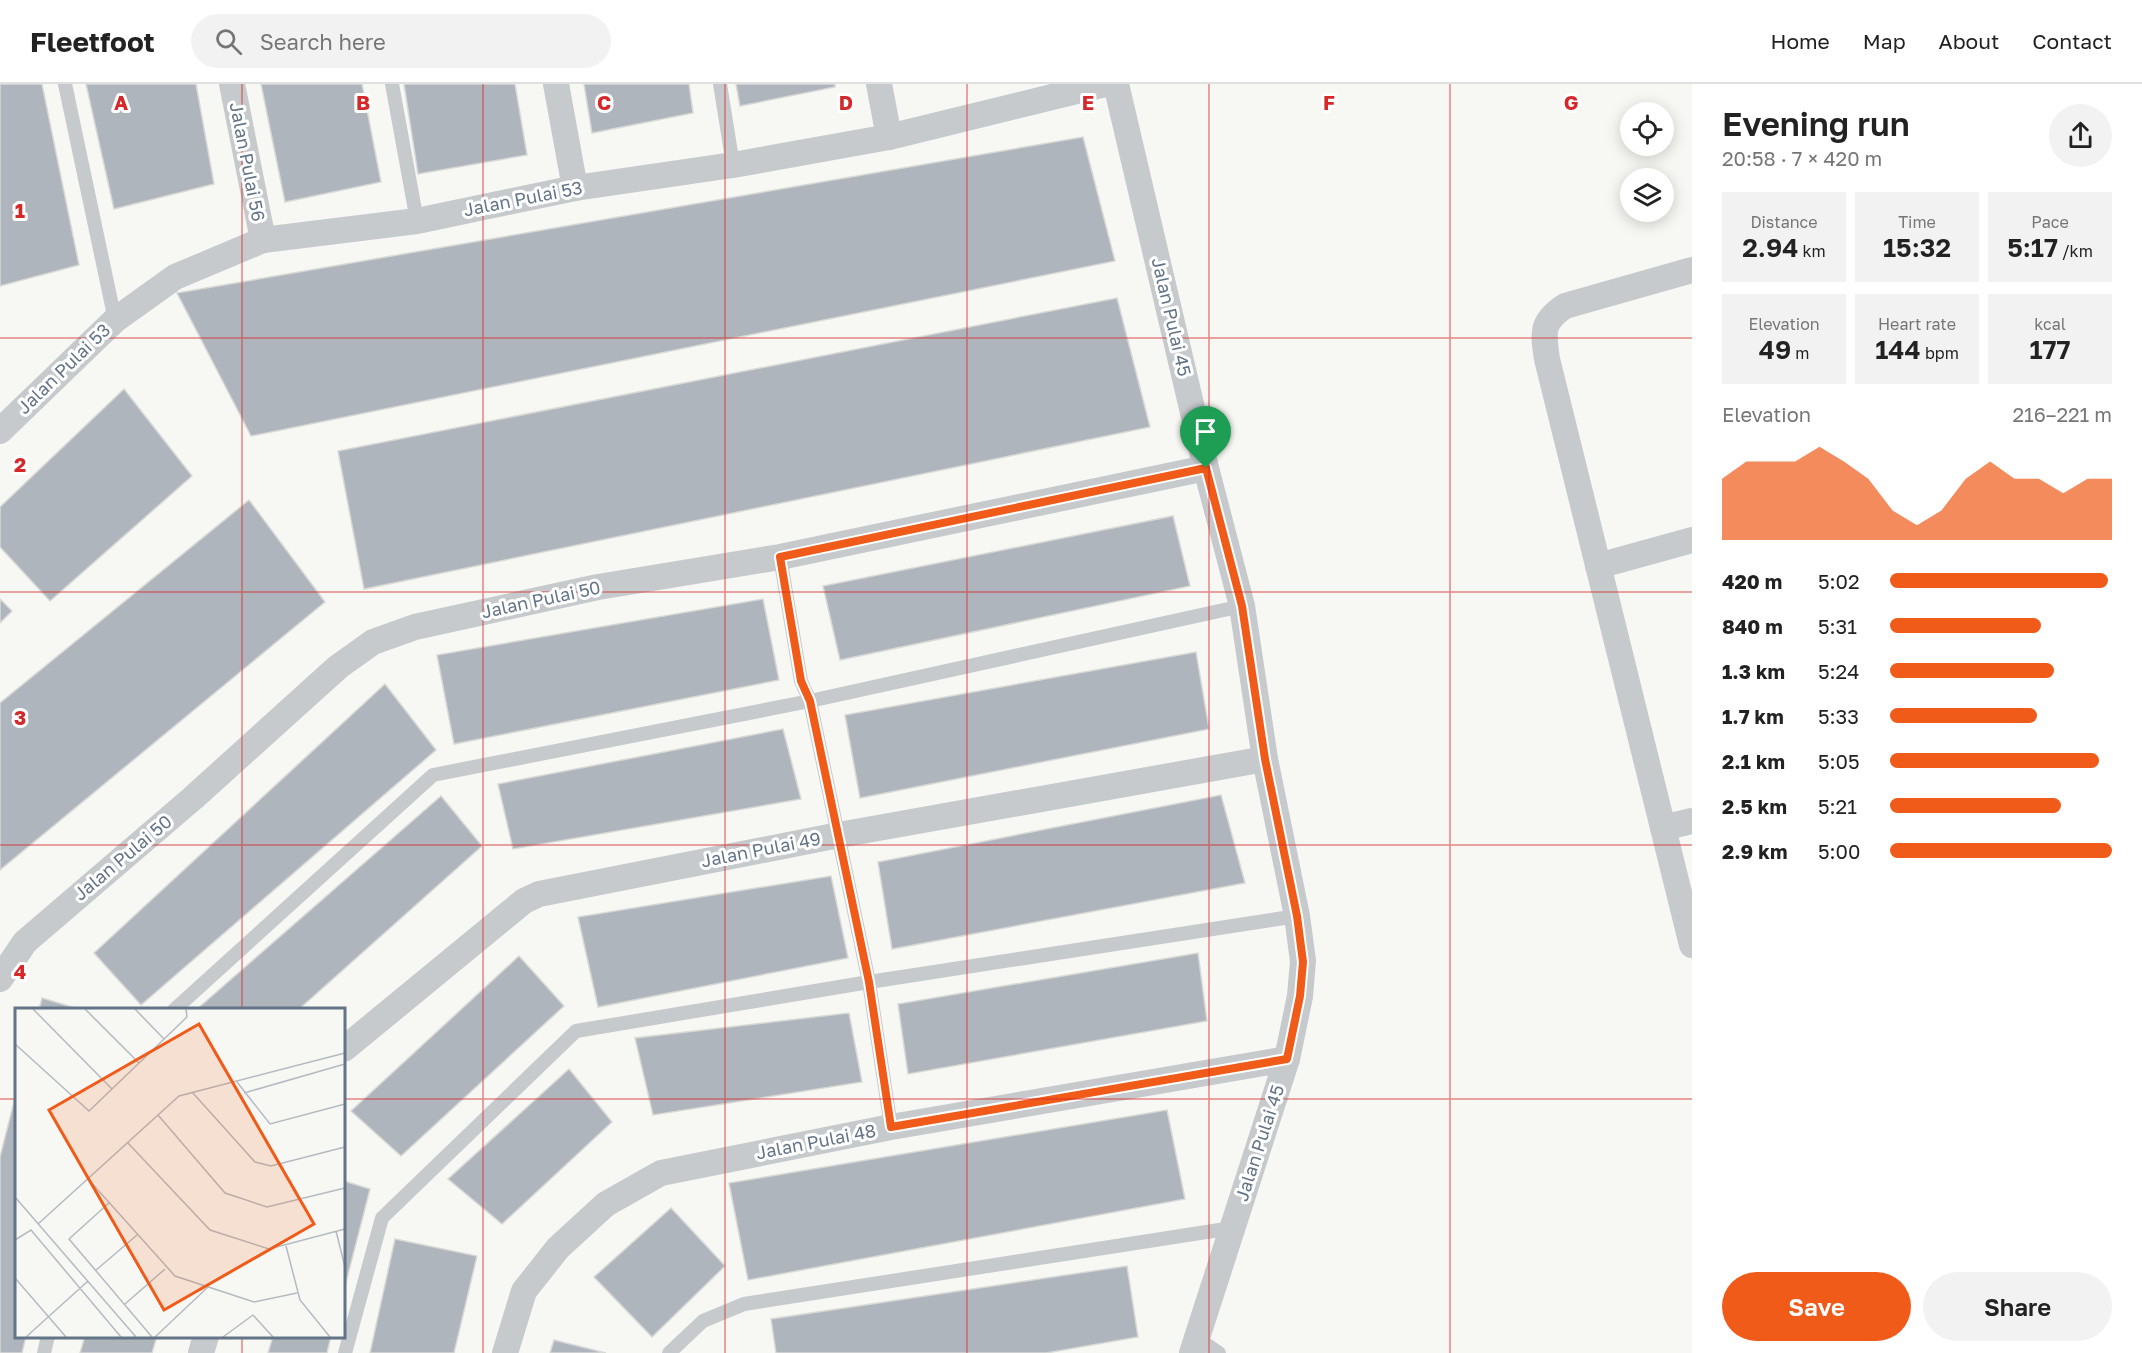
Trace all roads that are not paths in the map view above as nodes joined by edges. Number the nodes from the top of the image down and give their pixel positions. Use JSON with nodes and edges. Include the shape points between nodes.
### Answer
{"nodes":[{"id":1,"x":65,"y":84,"type":"edge"},
{"id":2,"x":232,"y":84,"type":"edge"},
{"id":3,"x":392,"y":84,"type":"edge"},
{"id":4,"x":556,"y":84,"type":"edge"},
{"id":5,"x":720,"y":84,"type":"edge"},
{"id":6,"x":879,"y":84,"type":"edge"},
{"id":7,"x":1105,"y":84,"type":"edge"},
{"id":8,"x":1116,"y":84,"type":"edge"},
{"id":9,"x":889,"y":137,"type":"junction"},
{"id":10,"x":733,"y":165,"type":"junction"},
{"id":11,"x":575,"y":188,"type":"junction"},
{"id":12,"x":417,"y":221,"type":"junction"},
{"id":13,"x":263,"y":240,"type":"junction"},
{"id":14,"x":1692,"y":270,"type":"edge"},
{"id":15,"x":114,"y":320,"type":"junction"},
{"id":16,"x":0,"y":431,"type":"edge"},
{"id":17,"x":1206,"y":468,"type":"junction"},
{"id":18,"x":1692,"y":540,"type":"edge"},
{"id":19,"x":780,"y":557,"type":"junction"},
{"id":20,"x":1598,"y":566,"type":"junction"},
{"id":21,"x":1242,"y":606,"type":"junction"},
{"id":22,"x":810,"y":701,"type":"junction"},
{"id":23,"x":1265,"y":759,"type":"junction"},
{"id":24,"x":1692,"y":820,"type":"edge"},
{"id":25,"x":1663,"y":828,"type":"junction"},
{"id":26,"x":839,"y":835,"type":"junction"},
{"id":27,"x":1297,"y":916,"type":"junction"},
{"id":28,"x":1692,"y":945,"type":"edge"},
{"id":29,"x":0,"y":979,"type":"edge"},
{"id":30,"x":869,"y":982,"type":"junction"},
{"id":31,"x":176,"y":1008,"type":"edge"},
{"id":32,"x":345,"y":1048,"type":"edge"},
{"id":33,"x":1287,"y":1059,"type":"junction"},
{"id":34,"x":891,"y":1127,"type":"junction"},
{"id":35,"x":1232,"y":1228,"type":"junction"},
{"id":36,"x":48,"y":1338,"type":"edge"},
{"id":37,"x":205,"y":1338,"type":"edge"},
{"id":38,"x":1194,"y":1345,"type":"edge"},
{"id":39,"x":44,"y":1353,"type":"edge"},
{"id":40,"x":201,"y":1353,"type":"edge"},
{"id":41,"x":345,"y":1353,"type":"edge"},
{"id":42,"x":506,"y":1353,"type":"edge"},
{"id":43,"x":669,"y":1353,"type":"edge"},
{"id":44,"x":1219,"y":1353,"type":"edge"}],
"edges":[{"from":1,"to":15,"type":"lane"},
{"from":2,"to":13,"type":"street","name":"Jalan Pulai 56"},
{"from":3,"to":12,"type":"lane"},
{"from":4,"to":11,"type":"street"},
{"from":5,"to":10,"type":"lane"},
{"from":6,"to":9,"type":"street"},
{"from":7,"to":9,"type":"street","name":"Jalan Pulai 53"},
{"from":8,"to":17,"type":"street","name":"Jalan Pulai 45"},
{"from":9,"to":10,"type":"street","name":"Jalan Pulai 53"},
{"from":10,"to":11,"type":"street","name":"Jalan Pulai 53"},
{"from":11,"to":12,"type":"street","name":"Jalan Pulai 53"},
{"from":12,"to":13,"type":"street","name":"Jalan Pulai 53"},
{"from":13,"to":15,"type":"street","name":"Jalan Pulai 53","via":[[175,277]]},
{"from":14,"to":20,"type":"street","via":[[1565,306],[1552,315],[1543,334]]},
{"from":15,"to":16,"type":"street","name":"Jalan Pulai 53"},
{"from":17,"to":19,"type":"street","name":"Jalan Pulai 50"},
{"from":17,"to":21,"type":"street","name":"Jalan Pulai 45"},
{"from":18,"to":20,"type":"street"},
{"from":19,"to":22,"type":"lane","via":[[801,681]]},
{"from":19,"to":29,"type":"street","name":"Jalan Pulai 50","via":[[598,587],[415,627],[373,642],[338,667],[25,942]]},
{"from":20,"to":25,"type":"street"},
{"from":21,"to":22,"type":"lane"},
{"from":21,"to":23,"type":"street","name":"Jalan Pulai 45"},
{"from":22,"to":26,"type":"lane"},
{"from":22,"to":31,"type":"lane","via":[[433,775]]},
{"from":23,"to":26,"type":"street","name":"Jalan Pulai 49"},
{"from":23,"to":27,"type":"street","name":"Jalan Pulai 45"},
{"from":24,"to":25,"type":"street"},
{"from":25,"to":28,"type":"street"},
{"from":26,"to":30,"type":"lane"},
{"from":26,"to":32,"type":"street","name":"Jalan Pulai 49","via":[[539,894],[524,901]]},
{"from":27,"to":30,"type":"lane"},
{"from":27,"to":33,"type":"street","name":"Jalan Pulai 45","via":[[1303,962]]},
{"from":30,"to":34,"type":"lane"},
{"from":30,"to":41,"type":"lane","via":[[576,1031],[382,1218]]},
{"from":33,"to":34,"type":"street","name":"Jalan Pulai 48"},
{"from":33,"to":35,"type":"street","name":"Jalan Pulai 45"},
{"from":34,"to":42,"type":"street","name":"Jalan Pulai 48","via":[[661,1173],[606,1204],[558,1248],[524,1291]]},
{"from":35,"to":38,"type":"street","name":"Jalan Pulai 45"},
{"from":35,"to":43,"type":"lane","via":[[744,1304],[703,1321]]},
{"from":36,"to":39,"type":"lane"},
{"from":37,"to":40,"type":"street"},
{"from":38,"to":44,"type":"lane"}]}
